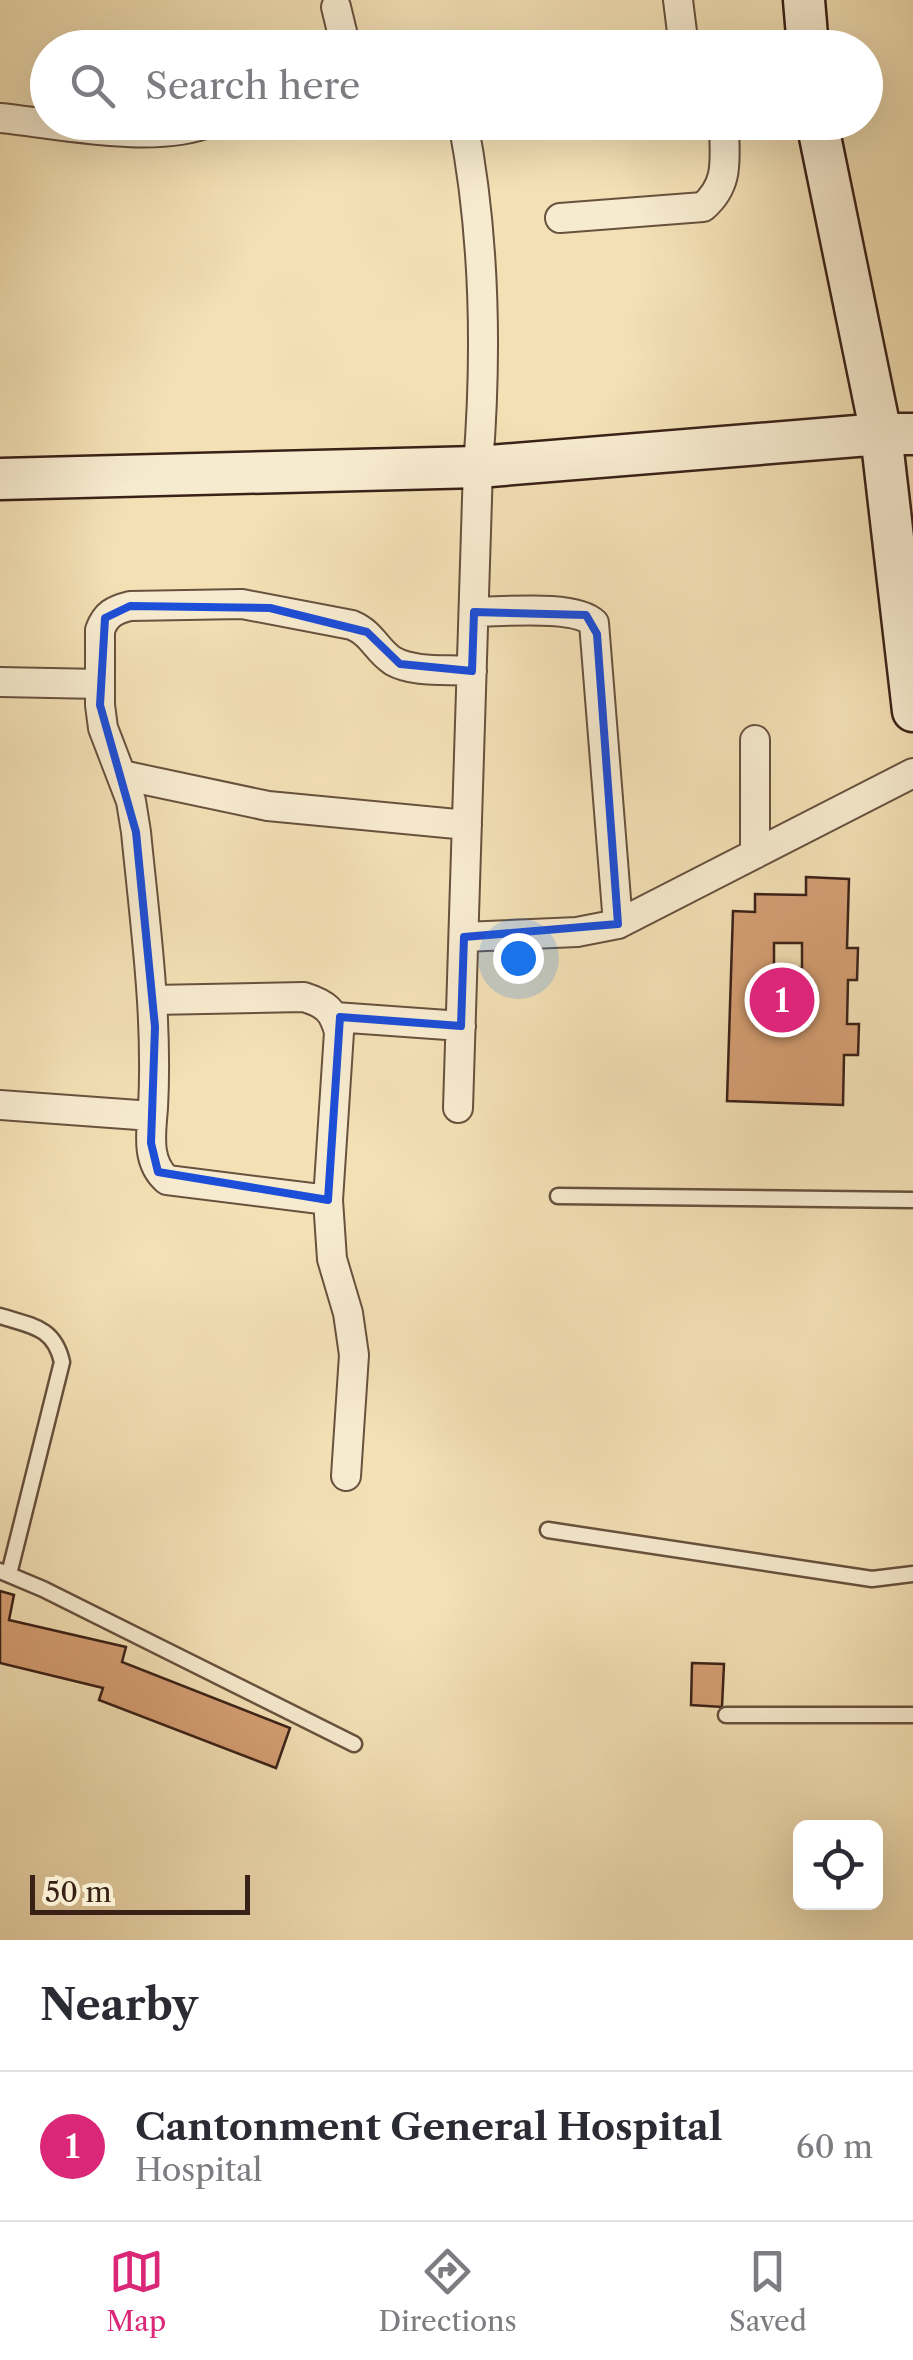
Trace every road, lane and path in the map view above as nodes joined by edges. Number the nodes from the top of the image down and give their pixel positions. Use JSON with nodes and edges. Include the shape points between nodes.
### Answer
{"nodes":[{"id":1,"x":678,"y":0,"type":"edge"},
{"id":2,"x":804,"y":0,"type":"edge"},
{"id":3,"x":341,"y":2,"type":"edge"},
{"id":4,"x":344,"y":30,"type":"edge"},
{"id":5,"x":678,"y":30,"type":"edge"},
{"id":6,"x":806,"y":30,"type":"edge"},
{"id":7,"x":0,"y":118,"type":"edge"},
{"id":8,"x":30,"y":121,"type":"edge"},
{"id":9,"x":467,"y":140,"type":"edge"},
{"id":10,"x":724,"y":140,"type":"edge"},
{"id":11,"x":822,"y":140,"type":"edge"},
{"id":12,"x":560,"y":218,"type":"dead end"},
{"id":13,"x":897,"y":434,"type":"edge"},
{"id":14,"x":478,"y":467,"type":"junction"},
{"id":15,"x":0,"y":479,"type":"edge"},
{"id":16,"x":474,"y":612,"type":"junction"},
{"id":17,"x":472,"y":671,"type":"junction"},
{"id":18,"x":0,"y":682,"type":"edge"},
{"id":19,"x":100,"y":684,"type":"junction"},
{"id":20,"x":913,"y":712,"type":"edge"},
{"id":21,"x":755,"y":740,"type":"dead end"},
{"id":22,"x":913,"y":773,"type":"edge"},
{"id":23,"x":122,"y":775,"type":"junction"},
{"id":24,"x":467,"y":826,"type":"junction"},
{"id":25,"x":754,"y":854,"type":"junction"},
{"id":26,"x":618,"y":924,"type":"junction"},
{"id":27,"x":464,"y":938,"type":"junction"},
{"id":28,"x":153,"y":1000,"type":"junction"},
{"id":29,"x":335,"y":1017,"type":"junction"},
{"id":30,"x":461,"y":1026,"type":"junction"},
{"id":31,"x":0,"y":1105,"type":"edge"},
{"id":32,"x":458,"y":1108,"type":"dead end"},
{"id":33,"x":152,"y":1116,"type":"junction"},
{"id":34,"x":558,"y":1196,"type":"dead end"},
{"id":35,"x":328,"y":1200,"type":"junction"},
{"id":36,"x":913,"y":1200,"type":"edge"},
{"id":37,"x":0,"y":1316,"type":"edge"},
{"id":38,"x":346,"y":1476,"type":"dead end"},
{"id":39,"x":548,"y":1530,"type":"dead end"},
{"id":40,"x":5,"y":1572,"type":"edge"},
{"id":41,"x":913,"y":1574,"type":"edge"},
{"id":42,"x":726,"y":1716,"type":"dead end"},
{"id":43,"x":913,"y":1716,"type":"edge"},
{"id":44,"x":354,"y":1744,"type":"dead end"}],
"edges":[{"from":1,"to":5,"type":"street"},
{"from":2,"to":6,"type":"street"},
{"from":3,"to":4,"type":"street"},
{"from":7,"to":8,"type":"street"},
{"from":9,"to":14,"type":"street","via":[[476,187],[484,390]]},
{"from":10,"to":12,"type":"street","via":[[723,184],[703,207]]},
{"from":11,"to":13,"type":"street"},
{"from":13,"to":14,"type":"street"},
{"from":13,"to":20,"type":"street"},
{"from":14,"to":15,"type":"street"},
{"from":14,"to":16,"type":"street"},
{"from":16,"to":17,"type":"street"},
{"from":16,"to":26,"type":"street","via":[[569,612],[586,614],[594,623]]},
{"from":17,"to":19,"type":"street","via":[[400,664],[352,625],[270,608],[130,606],[115,610],[100,630]]},
{"from":17,"to":24,"type":"street"},
{"from":18,"to":19,"type":"street"},
{"from":19,"to":23,"type":"street","via":[[103,728]]},
{"from":21,"to":25,"type":"street"},
{"from":22,"to":25,"type":"street"},
{"from":23,"to":24,"type":"street","via":[[268,806]]},
{"from":23,"to":28,"type":"street","via":[[136,832]]},
{"from":24,"to":27,"type":"street"},
{"from":25,"to":26,"type":"street"},
{"from":26,"to":27,"type":"street"},
{"from":27,"to":30,"type":"street"},
{"from":28,"to":29,"type":"street","via":[[304,998],[326,1003]]},
{"from":28,"to":33,"type":"street"},
{"from":29,"to":30,"type":"street"},
{"from":29,"to":35,"type":"street"},
{"from":30,"to":32,"type":"street"},
{"from":31,"to":33,"type":"street"},
{"from":33,"to":35,"type":"street","via":[[153,1159],[167,1180]]},
{"from":34,"to":36,"type":"lane"},
{"from":35,"to":38,"type":"street","via":[[332,1259],[354,1355]]},
{"from":37,"to":40,"type":"lane","via":[[48,1334],[62,1362]]},
{"from":39,"to":41,"type":"lane","via":[[872,1579]]},
{"from":40,"to":44,"type":"lane"},
{"from":42,"to":43,"type":"lane"}]}
